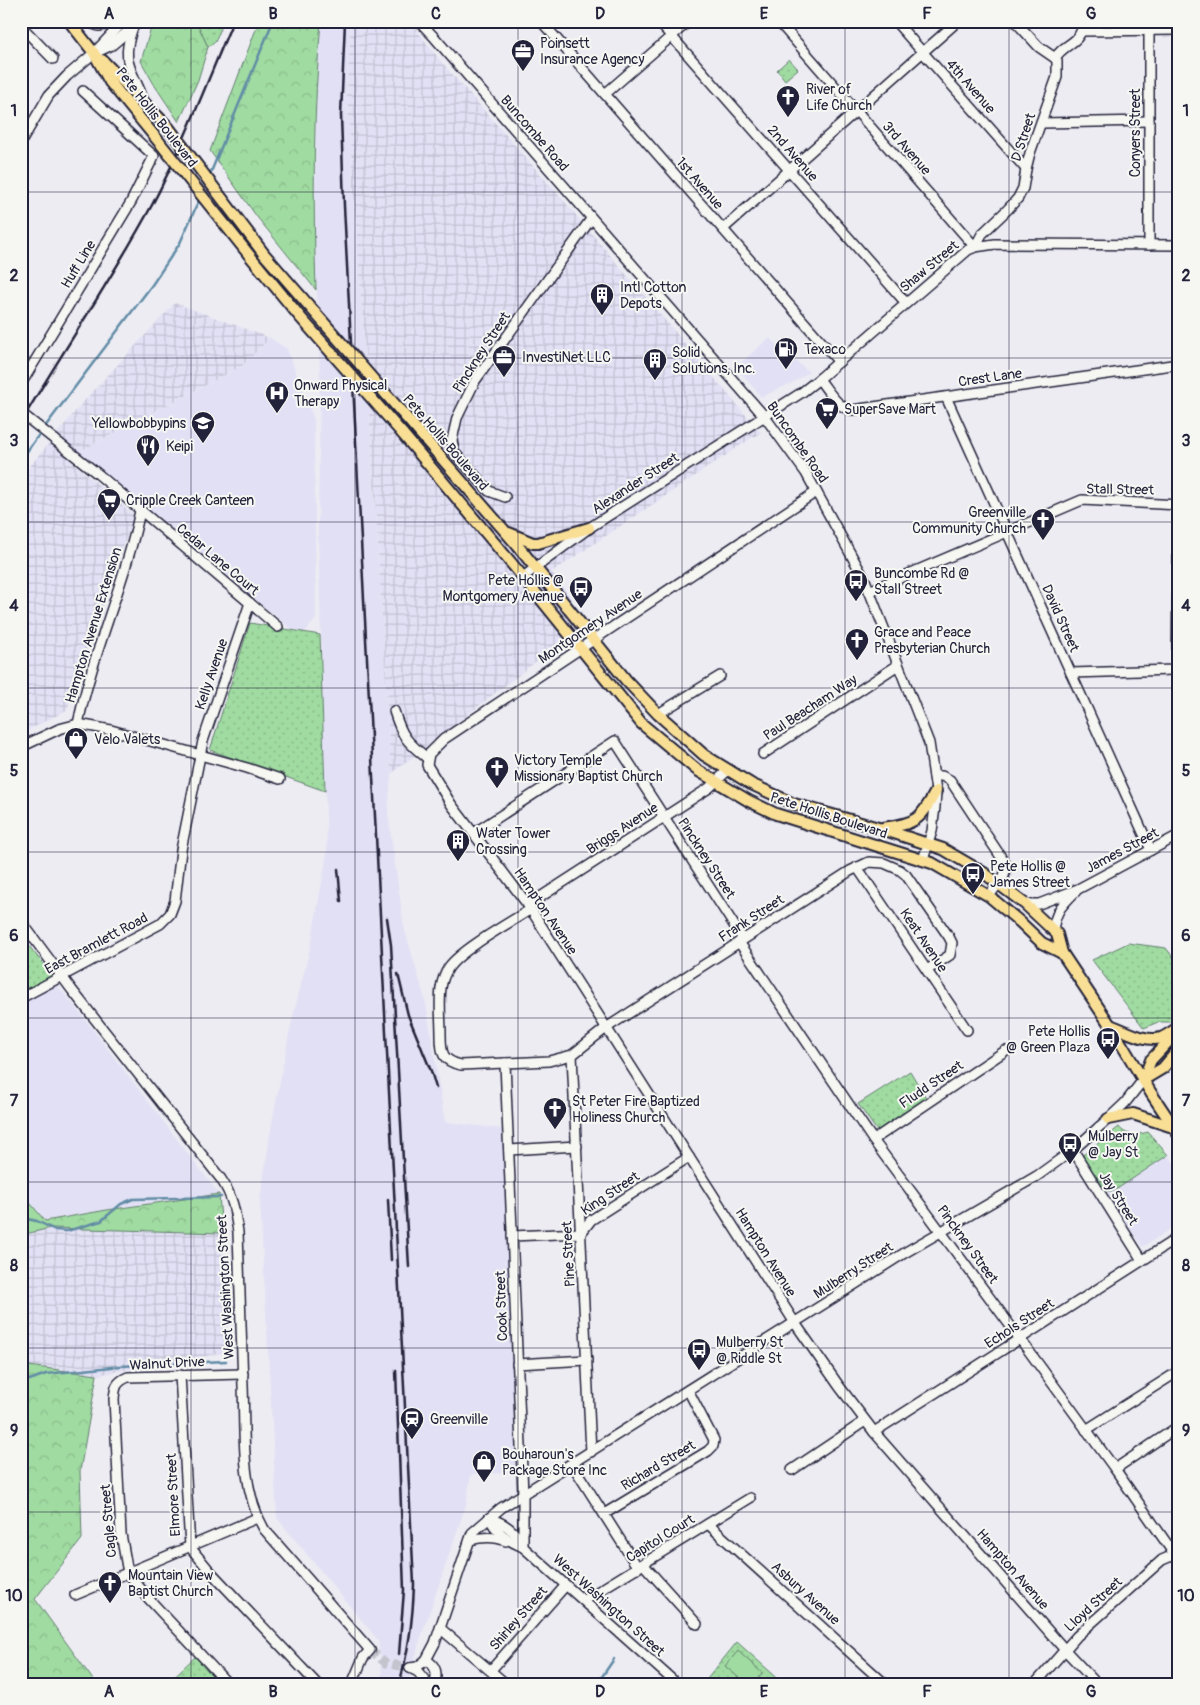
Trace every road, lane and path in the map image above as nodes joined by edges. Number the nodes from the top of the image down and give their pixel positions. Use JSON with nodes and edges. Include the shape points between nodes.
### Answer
{"nodes":[{"id":1,"x":69,"y":21,"type":"edge"},
{"id":2,"x":84,"y":21,"type":"edge"},
{"id":3,"x":124,"y":21,"type":"edge"},
{"id":4,"x":419,"y":21,"type":"edge"},
{"id":5,"x":541,"y":21,"type":"edge"},
{"id":6,"x":658,"y":21,"type":"edge"},
{"id":7,"x":688,"y":21,"type":"edge"},
{"id":8,"x":778,"y":21,"type":"edge"},
{"id":9,"x":896,"y":21,"type":"edge"},
{"id":10,"x":958,"y":21,"type":"edge"},
{"id":11,"x":1014,"y":21,"type":"edge"},
{"id":12,"x":1084,"y":21,"type":"edge"},
{"id":13,"x":136,"y":24,"type":"edge"},
{"id":14,"x":21,"y":26,"type":"edge"},
{"id":15,"x":1149,"y":26,"type":"edge"},
{"id":16,"x":1179,"y":30,"type":"edge"},
{"id":17,"x":1082,"y":31,"type":"junction"},
{"id":18,"x":671,"y":36,"type":"junction"},
{"id":19,"x":922,"y":52,"type":"junction"},
{"id":20,"x":94,"y":53,"type":"junction"},
{"id":21,"x":1055,"y":58,"type":"junction"},
{"id":22,"x":53,"y":59,"type":"dead end"},
{"id":23,"x":83,"y":91,"type":"dead end"},
{"id":24,"x":605,"y":94,"type":"junction"},
{"id":25,"x":145,"y":104,"type":"junction"},
{"id":26,"x":856,"y":110,"type":"junction"},
{"id":27,"x":1149,"y":121,"type":"junction"},
{"id":28,"x":1042,"y":123,"type":"junction"},
{"id":29,"x":21,"y":142,"type":"edge"},
{"id":30,"x":789,"y":169,"type":"junction"},
{"id":31,"x":1026,"y":169,"type":"junction"},
{"id":32,"x":591,"y":219,"type":"junction"},
{"id":33,"x":723,"y":229,"type":"junction"},
{"id":34,"x":1148,"y":245,"type":"junction"},
{"id":35,"x":1179,"y":245,"type":"edge"},
{"id":36,"x":975,"y":247,"type":"junction"},
{"id":37,"x":906,"y":303,"type":"junction"},
{"id":38,"x":839,"y":362,"type":"junction"},
{"id":39,"x":1179,"y":364,"type":"edge"},
{"id":40,"x":819,"y":379,"type":"junction"},
{"id":41,"x":21,"y":384,"type":"edge"},
{"id":42,"x":946,"y":397,"type":"junction"},
{"id":43,"x":21,"y":413,"type":"edge"},
{"id":44,"x":765,"y":417,"type":"junction"},
{"id":45,"x":1179,"y":478,"type":"edge"},
{"id":46,"x":816,"y":492,"type":"junction"},
{"id":47,"x":505,"y":497,"type":"dead end"},
{"id":48,"x":1179,"y":505,"type":"edge"},
{"id":49,"x":140,"y":511,"type":"junction"},
{"id":50,"x":589,"y":528,"type":"junction"},
{"id":51,"x":502,"y":529,"type":"junction"},
{"id":52,"x":1008,"y":533,"type":"junction"},
{"id":53,"x":535,"y":568,"type":"junction"},
{"id":54,"x":523,"y":577,"type":"junction"},
{"id":55,"x":869,"y":591,"type":"junction"},
{"id":56,"x":250,"y":603,"type":"junction"},
{"id":57,"x":278,"y":628,"type":"dead end"},
{"id":58,"x":593,"y":640,"type":"junction"},
{"id":59,"x":580,"y":649,"type":"junction"},
{"id":60,"x":898,"y":665,"type":"junction"},
{"id":61,"x":1071,"y":673,"type":"junction"},
{"id":62,"x":720,"y":676,"type":"dead end"},
{"id":63,"x":394,"y":711,"type":"dead end"},
{"id":64,"x":658,"y":714,"type":"junction"},
{"id":65,"x":78,"y":724,"type":"junction"},
{"id":66,"x":21,"y":747,"type":"edge"},
{"id":67,"x":763,"y":754,"type":"dead end"},
{"id":68,"x":200,"y":755,"type":"junction"},
{"id":69,"x":427,"y":758,"type":"junction"},
{"id":70,"x":728,"y":770,"type":"junction"},
{"id":71,"x":934,"y":776,"type":"junction"},
{"id":72,"x":280,"y":779,"type":"dead end"},
{"id":73,"x":716,"y":782,"type":"junction"},
{"id":74,"x":936,"y":792,"type":"junction"},
{"id":75,"x":664,"y":818,"type":"junction"},
{"id":76,"x":882,"y":829,"type":"junction"},
{"id":77,"x":474,"y":833,"type":"junction"},
{"id":78,"x":1179,"y":835,"type":"edge"},
{"id":79,"x":929,"y":844,"type":"junction"},
{"id":80,"x":1151,"y":850,"type":"junction"},
{"id":81,"x":923,"y":860,"type":"junction"},
{"id":82,"x":857,"y":867,"type":"junction"},
{"id":83,"x":999,"y":883,"type":"junction"},
{"id":84,"x":1078,"y":889,"type":"junction"},
{"id":85,"x":989,"y":896,"type":"junction"},
{"id":86,"x":1026,"y":904,"type":"junction"},
{"id":87,"x":530,"y":907,"type":"junction"},
{"id":88,"x":21,"y":921,"type":"edge"},
{"id":89,"x":1053,"y":930,"type":"junction"},
{"id":90,"x":741,"y":940,"type":"junction"},
{"id":91,"x":1062,"y":953,"type":"junction"},
{"id":92,"x":927,"y":970,"type":"junction"},
{"id":93,"x":62,"y":977,"type":"junction"},
{"id":94,"x":21,"y":998,"type":"edge"},
{"id":95,"x":1110,"y":1025,"type":"junction"},
{"id":96,"x":606,"y":1028,"type":"junction"},
{"id":97,"x":1179,"y":1028,"type":"edge"},
{"id":98,"x":967,"y":1030,"type":"dead end"},
{"id":99,"x":1179,"y":1048,"type":"edge"},
{"id":100,"x":1005,"y":1051,"type":"dead end"},
{"id":101,"x":572,"y":1055,"type":"junction"},
{"id":102,"x":505,"y":1063,"type":"junction"},
{"id":103,"x":1143,"y":1080,"type":"junction"},
{"id":104,"x":1108,"y":1119,"type":"junction"},
{"id":105,"x":1176,"y":1131,"type":"edge"},
{"id":106,"x":873,"y":1140,"type":"junction"},
{"id":107,"x":577,"y":1146,"type":"junction"},
{"id":108,"x":509,"y":1150,"type":"junction"},
{"id":109,"x":1073,"y":1150,"type":"junction"},
{"id":110,"x":689,"y":1157,"type":"junction"},
{"id":111,"x":942,"y":1231,"type":"junction"},
{"id":112,"x":581,"y":1233,"type":"junction"},
{"id":113,"x":512,"y":1236,"type":"junction"},
{"id":114,"x":1179,"y":1237,"type":"edge"},
{"id":115,"x":1142,"y":1260,"type":"junction"},
{"id":116,"x":795,"y":1323,"type":"junction"},
{"id":117,"x":1020,"y":1338,"type":"junction"},
{"id":118,"x":587,"y":1360,"type":"junction"},
{"id":119,"x":517,"y":1364,"type":"junction"},
{"id":120,"x":1179,"y":1370,"type":"edge"},
{"id":121,"x":243,"y":1374,"type":"junction"},
{"id":122,"x":180,"y":1375,"type":"junction"},
{"id":123,"x":122,"y":1379,"type":"joint"},
{"id":124,"x":688,"y":1390,"type":"junction"},
{"id":125,"x":865,"y":1421,"type":"junction"},
{"id":126,"x":1179,"y":1426,"type":"edge"},
{"id":127,"x":1086,"y":1430,"type":"junction"},
{"id":128,"x":874,"y":1432,"type":"junction"},
{"id":129,"x":591,"y":1452,"type":"junction"},
{"id":130,"x":572,"y":1464,"type":"junction"},
{"id":131,"x":792,"y":1470,"type":"dead end"},
{"id":132,"x":1115,"y":1470,"type":"junction"},
{"id":133,"x":522,"y":1494,"type":"junction"},
{"id":134,"x":750,"y":1498,"type":"dead end"},
{"id":135,"x":604,"y":1514,"type":"junction"},
{"id":136,"x":258,"y":1518,"type":"junction"},
{"id":137,"x":489,"y":1518,"type":"junction"},
{"id":138,"x":708,"y":1524,"type":"junction"},
{"id":139,"x":470,"y":1540,"type":"junction"},
{"id":140,"x":511,"y":1542,"type":"junction"},
{"id":141,"x":190,"y":1547,"type":"junction"},
{"id":142,"x":523,"y":1547,"type":"junction"},
{"id":143,"x":1177,"y":1558,"type":"edge"},
{"id":144,"x":640,"y":1566,"type":"junction"},
{"id":145,"x":128,"y":1573,"type":"junction"},
{"id":146,"x":566,"y":1585,"type":"junction"},
{"id":147,"x":76,"y":1595,"type":"dead end"},
{"id":148,"x":584,"y":1600,"type":"junction"},
{"id":149,"x":697,"y":1624,"type":"dead end"},
{"id":150,"x":440,"y":1629,"type":"junction"},
{"id":151,"x":1065,"y":1650,"type":"junction"},
{"id":152,"x":426,"y":1660,"type":"junction"},
{"id":153,"x":491,"y":1670,"type":"junction"},
{"id":154,"x":228,"y":1684,"type":"edge"},
{"id":155,"x":317,"y":1684,"type":"edge"},
{"id":156,"x":352,"y":1684,"type":"edge"},
{"id":157,"x":428,"y":1684,"type":"edge"},
{"id":158,"x":435,"y":1684,"type":"edge"},
{"id":159,"x":506,"y":1684,"type":"edge"},
{"id":160,"x":677,"y":1684,"type":"edge"},
{"id":161,"x":885,"y":1684,"type":"edge"},
{"id":162,"x":1035,"y":1684,"type":"edge"},
{"id":163,"x":1098,"y":1684,"type":"edge"}],
"edges":[{"from":1,"to":20,"type":"main road"},
{"from":2,"to":3,"type":"street","via":[[99,26]]},
{"from":3,"to":20,"type":"street"},
{"from":4,"to":32,"type":"street","name":"Buncombe Road"},
{"from":5,"to":24,"type":"street","name":"1st Avenue"},
{"from":6,"to":18,"type":"street","name":"2nd Avenue"},
{"from":7,"to":18,"type":"street"},
{"from":8,"to":26,"type":"street","name":"3rd Avenue"},
{"from":9,"to":19,"type":"street","name":"4th Avenue"},
{"from":10,"to":19,"type":"street"},
{"from":11,"to":21,"type":"street","via":[[1039,47]]},
{"from":12,"to":17,"type":"street"},
{"from":13,"to":20,"type":"street","via":[[112,45]]},
{"from":13,"to":25,"type":"street","via":[[126,53]]},
{"from":14,"to":22,"type":"street"},
{"from":15,"to":16,"type":"street"},
{"from":15,"to":17,"type":"street"},
{"from":15,"to":27,"type":"street","name":"Conyers Street"},
{"from":17,"to":21,"type":"street"},
{"from":18,"to":24,"type":"street"},
{"from":18,"to":30,"type":"street","name":"2nd Avenue"},
{"from":19,"to":26,"type":"street"},
{"from":19,"to":31,"type":"street","name":"4th Avenue"},
{"from":20,"to":25,"type":"main road","name":"Pete Hollis Boulevard"},
{"from":20,"to":29,"type":"street","via":[[49,96]]},
{"from":20,"to":54,"type":"main road","name":"Pete Hollis Boulevard","bridge":true,"via":[[110,82],[250,256]]},
{"from":21,"to":28,"type":"street","name":"D Street","via":[[1057,78]]},
{"from":23,"to":41,"type":"street","name":"Huff Line","via":[[154,156],[127,210]]},
{"from":24,"to":33,"type":"street","name":"1st Avenue"},
{"from":25,"to":51,"type":"main road","name":"Pete Hollis Boulevard","bridge":true,"via":[[168,127],[264,254]]},
{"from":26,"to":30,"type":"street"},
{"from":26,"to":36,"type":"street","name":"3rd Avenue"},
{"from":27,"to":28,"type":"street"},
{"from":27,"to":34,"type":"street","name":"Conyers Street"},
{"from":28,"to":31,"type":"street","name":"D Street"},
{"from":30,"to":33,"type":"street"},
{"from":30,"to":37,"type":"street","name":"2nd Avenue"},
{"from":31,"to":36,"type":"street","name":"D Street","via":[[1025,184],[1018,198],[982,234]]},
{"from":32,"to":44,"type":"street","name":"Buncombe Road"},
{"from":32,"to":47,"type":"street","name":"Pinckney Street","via":[[475,381],[457,418],[452,440],[454,452],[489,491]]},
{"from":33,"to":38,"type":"street","name":"1st Avenue"},
{"from":34,"to":35,"type":"street","name":"Shaw Street"},
{"from":34,"to":36,"type":"street","name":"Shaw Street","via":[[995,244]]},
{"from":36,"to":37,"type":"street","name":"Shaw Street","via":[[958,257]]},
{"from":37,"to":38,"type":"street","name":"Shaw Street"},
{"from":38,"to":40,"type":"street","name":"Shaw Street"},
{"from":39,"to":42,"type":"street","name":"Crest Lane"},
{"from":40,"to":42,"type":"street","name":"Crest Lane","via":[[848,410]]},
{"from":40,"to":44,"type":"street","name":"Shaw Street"},
{"from":42,"to":52,"type":"street","name":"David Street"},
{"from":43,"to":49,"type":"street"},
{"from":44,"to":46,"type":"street","name":"Buncombe Road","via":[[783,439]]},
{"from":44,"to":50,"type":"street","name":"Alexander Street"},
{"from":45,"to":48,"type":"street"},
{"from":46,"to":55,"type":"street","name":"Buncombe Road","via":[[866,580]]},
{"from":46,"to":58,"type":"street","name":"Montgomery Avenue"},
{"from":48,"to":52,"type":"street","name":"Stall Street","via":[[1087,499]]},
{"from":48,"to":61,"type":"street","via":[[1177,665],[1174,670]]},
{"from":49,"to":56,"type":"street","name":"Cedar Lane Court"},
{"from":49,"to":65,"type":"street","name":"Hampton Avenue Extension","via":[[135,539],[86,688]]},
{"from":50,"to":51,"type":"main road","via":[[533,543]]},
{"from":50,"to":53,"type":"street","name":"Alexander Street"},
{"from":51,"to":53,"type":"main road","name":"Pete Hollis Boulevard"},
{"from":52,"to":55,"type":"street","name":"Stall Street"},
{"from":52,"to":61,"type":"street","name":"David Street"},
{"from":53,"to":54,"type":"street","name":"Alexander Street"},
{"from":53,"to":58,"type":"main road","name":"Pete Hollis Boulevard"},
{"from":54,"to":59,"type":"main road","name":"Pete Hollis Boulevard"},
{"from":55,"to":60,"type":"street","name":"Buncombe Road"},
{"from":56,"to":57,"type":"street","name":"Cedar Lane Court"},
{"from":56,"to":68,"type":"street","name":"Kelly Avenue"},
{"from":58,"to":59,"type":"street","name":"Montgomery Avenue"},
{"from":58,"to":64,"type":"main road","name":"Pete Hollis Boulevard"},
{"from":59,"to":69,"type":"street","name":"Montgomery Avenue","via":[[444,740]]},
{"from":59,"to":73,"type":"main road","name":"Pete Hollis Boulevard","via":[[642,724]]},
{"from":60,"to":67,"type":"street","name":"Paul Beacham Way"},
{"from":60,"to":71,"type":"street","name":"Buncombe Road","via":[[928,743]]},
{"from":61,"to":80,"type":"street","name":"David Street"},
{"from":62,"to":64,"type":"street"},
{"from":63,"to":69,"type":"street","via":[[408,743]]},
{"from":64,"to":70,"type":"main road","name":"Pete Hollis Boulevard"},
{"from":65,"to":66,"type":"street"},
{"from":65,"to":68,"type":"street","name":"Hampton Avenue Extension","via":[[101,727]]},
{"from":68,"to":72,"type":"street","name":"Hampton Avenue Extension"},
{"from":68,"to":93,"type":"street","name":"East Bramlett Road","via":[[181,850],[175,901],[170,914],[160,924]]},
{"from":69,"to":77,"type":"street","name":"Hampton Avenue","via":[[429,769]]},
{"from":70,"to":73,"type":"street","name":"Briggs Avenue"},
{"from":70,"to":76,"type":"main road","name":"Pete Hollis Boulevard","via":[[794,804]]},
{"from":71,"to":74,"type":"street","name":"Buncombe Road"},
{"from":71,"to":83,"type":"street","via":[[950,780],[1007,866]]},
{"from":73,"to":75,"type":"street","name":"Briggs Avenue"},
{"from":73,"to":81,"type":"main road","name":"Pete Hollis Boulevard","via":[[776,814]]},
{"from":74,"to":76,"type":"main road","via":[[926,810],[914,822]]},
{"from":74,"to":79,"type":"street","name":"Buncombe Road"},
{"from":75,"to":77,"type":"street","name":"Pinckney Street","via":[[616,741]]},
{"from":75,"to":87,"type":"street","name":"Briggs Avenue"},
{"from":75,"to":90,"type":"street","name":"Pinckney Street"},
{"from":76,"to":79,"type":"main road","name":"Pete Hollis Boulevard"},
{"from":77,"to":87,"type":"street","name":"Hampton Avenue"},
{"from":78,"to":80,"type":"street","name":"James Street"},
{"from":79,"to":81,"type":"street","name":"Buncombe Road"},
{"from":79,"to":83,"type":"main road","name":"Pete Hollis Boulevard","via":[[944,849]]},
{"from":80,"to":84,"type":"street","name":"James Street"},
{"from":81,"to":85,"type":"main road","name":"Pete Hollis Boulevard"},
{"from":82,"to":90,"type":"street","name":"Frank Street"},
{"from":82,"to":92,"type":"street","name":"Keat Avenue"},
{"from":82,"to":92,"type":"street","name":"Frank Street","via":[[869,862],[884,863],[900,870],[949,937],[952,950],[948,957]]},
{"from":83,"to":85,"type":"street"},
{"from":83,"to":86,"type":"main road","name":"Pete Hollis Boulevard"},
{"from":84,"to":86,"type":"street","name":"James Street","via":[[1039,904]]},
{"from":84,"to":89,"type":"street","name":"James Street","via":[[1060,907]]},
{"from":85,"to":91,"type":"main road","name":"Pete Hollis Boulevard","via":[[1042,943]]},
{"from":86,"to":89,"type":"main road","name":"Pete Hollis Boulevard"},
{"from":87,"to":96,"type":"street","name":"Hampton Avenue"},
{"from":87,"to":102,"type":"street","name":"Briggs Avenue","via":[[454,962],[444,976],[441,989],[444,1058],[461,1065]]},
{"from":88,"to":93,"type":"street","name":"West Washington Street"},
{"from":89,"to":91,"type":"main road","name":"Pete Hollis Boulevard"},
{"from":90,"to":96,"type":"street","name":"Frank Street"},
{"from":90,"to":106,"type":"street","name":"Pinckney Street"},
{"from":91,"to":95,"type":"main road","name":"Pete Hollis Boulevard"},
{"from":92,"to":98,"type":"street","name":"Keat Avenue"},
{"from":93,"to":94,"type":"street","name":"East Bramlett Road"},
{"from":93,"to":121,"type":"street","name":"West Washington Street","via":[[230,1192],[238,1232]]},
{"from":95,"to":97,"type":"main road","via":[[1153,1039]]},
{"from":95,"to":103,"type":"main road","name":"Pete Hollis Boulevard"},
{"from":96,"to":101,"type":"street","name":"Frank Street"},
{"from":96,"to":110,"type":"street","name":"Hampton Avenue"},
{"from":97,"to":103,"type":"main road","via":[[1151,1060]]},
{"from":99,"to":103,"type":"main road","via":[[1163,1068]]},
{"from":100,"to":106,"type":"street","name":"Fludd Street"},
{"from":101,"to":102,"type":"street","name":"Frank Street","via":[[550,1061]]},
{"from":101,"to":107,"type":"street","name":"Pine Street"},
{"from":102,"to":108,"type":"street","name":"Cook Street"},
{"from":103,"to":104,"type":"street","name":"Mulberry Street"},
{"from":103,"to":105,"type":"main road","name":"Pete Hollis Boulevard"},
{"from":104,"to":105,"type":"main road","via":[[1133,1114]]},
{"from":104,"to":109,"type":"street","name":"Mulberry Street"},
{"from":106,"to":111,"type":"street","name":"Pinckney Street"},
{"from":107,"to":108,"type":"street"},
{"from":107,"to":112,"type":"street","name":"Pine Street"},
{"from":108,"to":113,"type":"street","name":"Cook Street"},
{"from":109,"to":111,"type":"street","name":"Mulberry Street","via":[[1037,1176]]},
{"from":109,"to":115,"type":"street","name":"Jay Street"},
{"from":110,"to":112,"type":"street","name":"King Street","via":[[591,1220]]},
{"from":110,"to":116,"type":"street","name":"Hampton Avenue"},
{"from":111,"to":116,"type":"street","name":"Mulberry Street"},
{"from":111,"to":117,"type":"street","name":"Pinckney Street"},
{"from":112,"to":113,"type":"street","name":"King Street"},
{"from":112,"to":118,"type":"street","name":"Pine Street"},
{"from":113,"to":119,"type":"street","name":"Cook Street"},
{"from":114,"to":115,"type":"street","name":"Echols Street"},
{"from":115,"to":117,"type":"street","name":"Echols Street"},
{"from":116,"to":124,"type":"street","name":"Mulberry Street"},
{"from":116,"to":125,"type":"street","name":"Hampton Avenue"},
{"from":117,"to":127,"type":"street","name":"Pinckney Street"},
{"from":117,"to":128,"type":"street","name":"Echols Street"},
{"from":118,"to":119,"type":"street"},
{"from":118,"to":129,"type":"street","name":"Pine Street"},
{"from":119,"to":133,"type":"street","name":"Cook Street"},
{"from":120,"to":127,"type":"street"},
{"from":121,"to":122,"type":"street","name":"Walnut Drive"},
{"from":121,"to":136,"type":"street","name":"West Washington Street","via":[[247,1470]]},
{"from":122,"to":123,"type":"street","name":"Walnut Drive"},
{"from":122,"to":141,"type":"street","name":"Elmore Street"},
{"from":123,"to":145,"type":"street","name":"Cagle Street","via":[[115,1386],[114,1399],[121,1534]]},
{"from":124,"to":129,"type":"street","name":"Mulberry Street"},
{"from":124,"to":135,"type":"street","name":"Richard Street","via":[[714,1440],[714,1446]]},
{"from":125,"to":128,"type":"street","name":"Hampton Avenue"},
{"from":125,"to":131,"type":"street"},
{"from":126,"to":132,"type":"street"},
{"from":127,"to":132,"type":"street","name":"Pinckney Street"},
{"from":128,"to":151,"type":"street","name":"Hampton Avenue"},
{"from":129,"to":130,"type":"street","name":"Mulberry Street"},
{"from":130,"to":133,"type":"street","name":"Mulberry Street"},
{"from":130,"to":135,"type":"street"},
{"from":132,"to":143,"type":"street","name":"Pinckney Street"},
{"from":133,"to":137,"type":"street","name":"Mulberry Street"},
{"from":133,"to":142,"type":"street","name":"Cook Street"},
{"from":134,"to":138,"type":"street","name":"Capitol Court"},
{"from":135,"to":144,"type":"street"},
{"from":136,"to":141,"type":"street"},
{"from":136,"to":156,"type":"street","name":"West Washington Street","via":[[273,1541],[370,1650]]},
{"from":137,"to":139,"type":"street","via":[[472,1533]]},
{"from":137,"to":140,"type":"street","name":"West Washington Street","via":[[494,1529]]},
{"from":137,"to":142,"type":"street","name":"West Washington Street","via":[[502,1522]]},
{"from":138,"to":144,"type":"street","name":"Capitol Court"},
{"from":138,"to":161,"type":"street","name":"Asbury Avenue"},
{"from":139,"to":140,"type":"street","via":[[498,1538]]},
{"from":139,"to":150,"type":"street"},
{"from":140,"to":142,"type":"street","name":"West Washington Street"},
{"from":141,"to":145,"type":"street"},
{"from":141,"to":155,"type":"street","name":"Elmore Street"},
{"from":142,"to":146,"type":"street","name":"West Washington Street"},
{"from":143,"to":151,"type":"street","name":"Lloyd Street","via":[[1165,1558],[1152,1568]]},
{"from":144,"to":148,"type":"street","name":"Capitol Court"},
{"from":144,"to":149,"type":"street"},
{"from":145,"to":147,"type":"street"},
{"from":145,"to":154,"type":"street","name":"Cagle Street"},
{"from":146,"to":148,"type":"street","name":"West Washington Street"},
{"from":146,"to":153,"type":"street","name":"Shirley Street"},
{"from":148,"to":160,"type":"street","name":"West Washington Street"},
{"from":150,"to":152,"type":"street"},
{"from":150,"to":153,"type":"street"},
{"from":151,"to":162,"type":"street","name":"Lloyd Street"},
{"from":151,"to":163,"type":"street","name":"Hampton Avenue"},
{"from":152,"to":157,"type":"street","via":[[410,1668]]},
{"from":152,"to":158,"type":"street","via":[[436,1671]]},
{"from":153,"to":159,"type":"street"}]}
